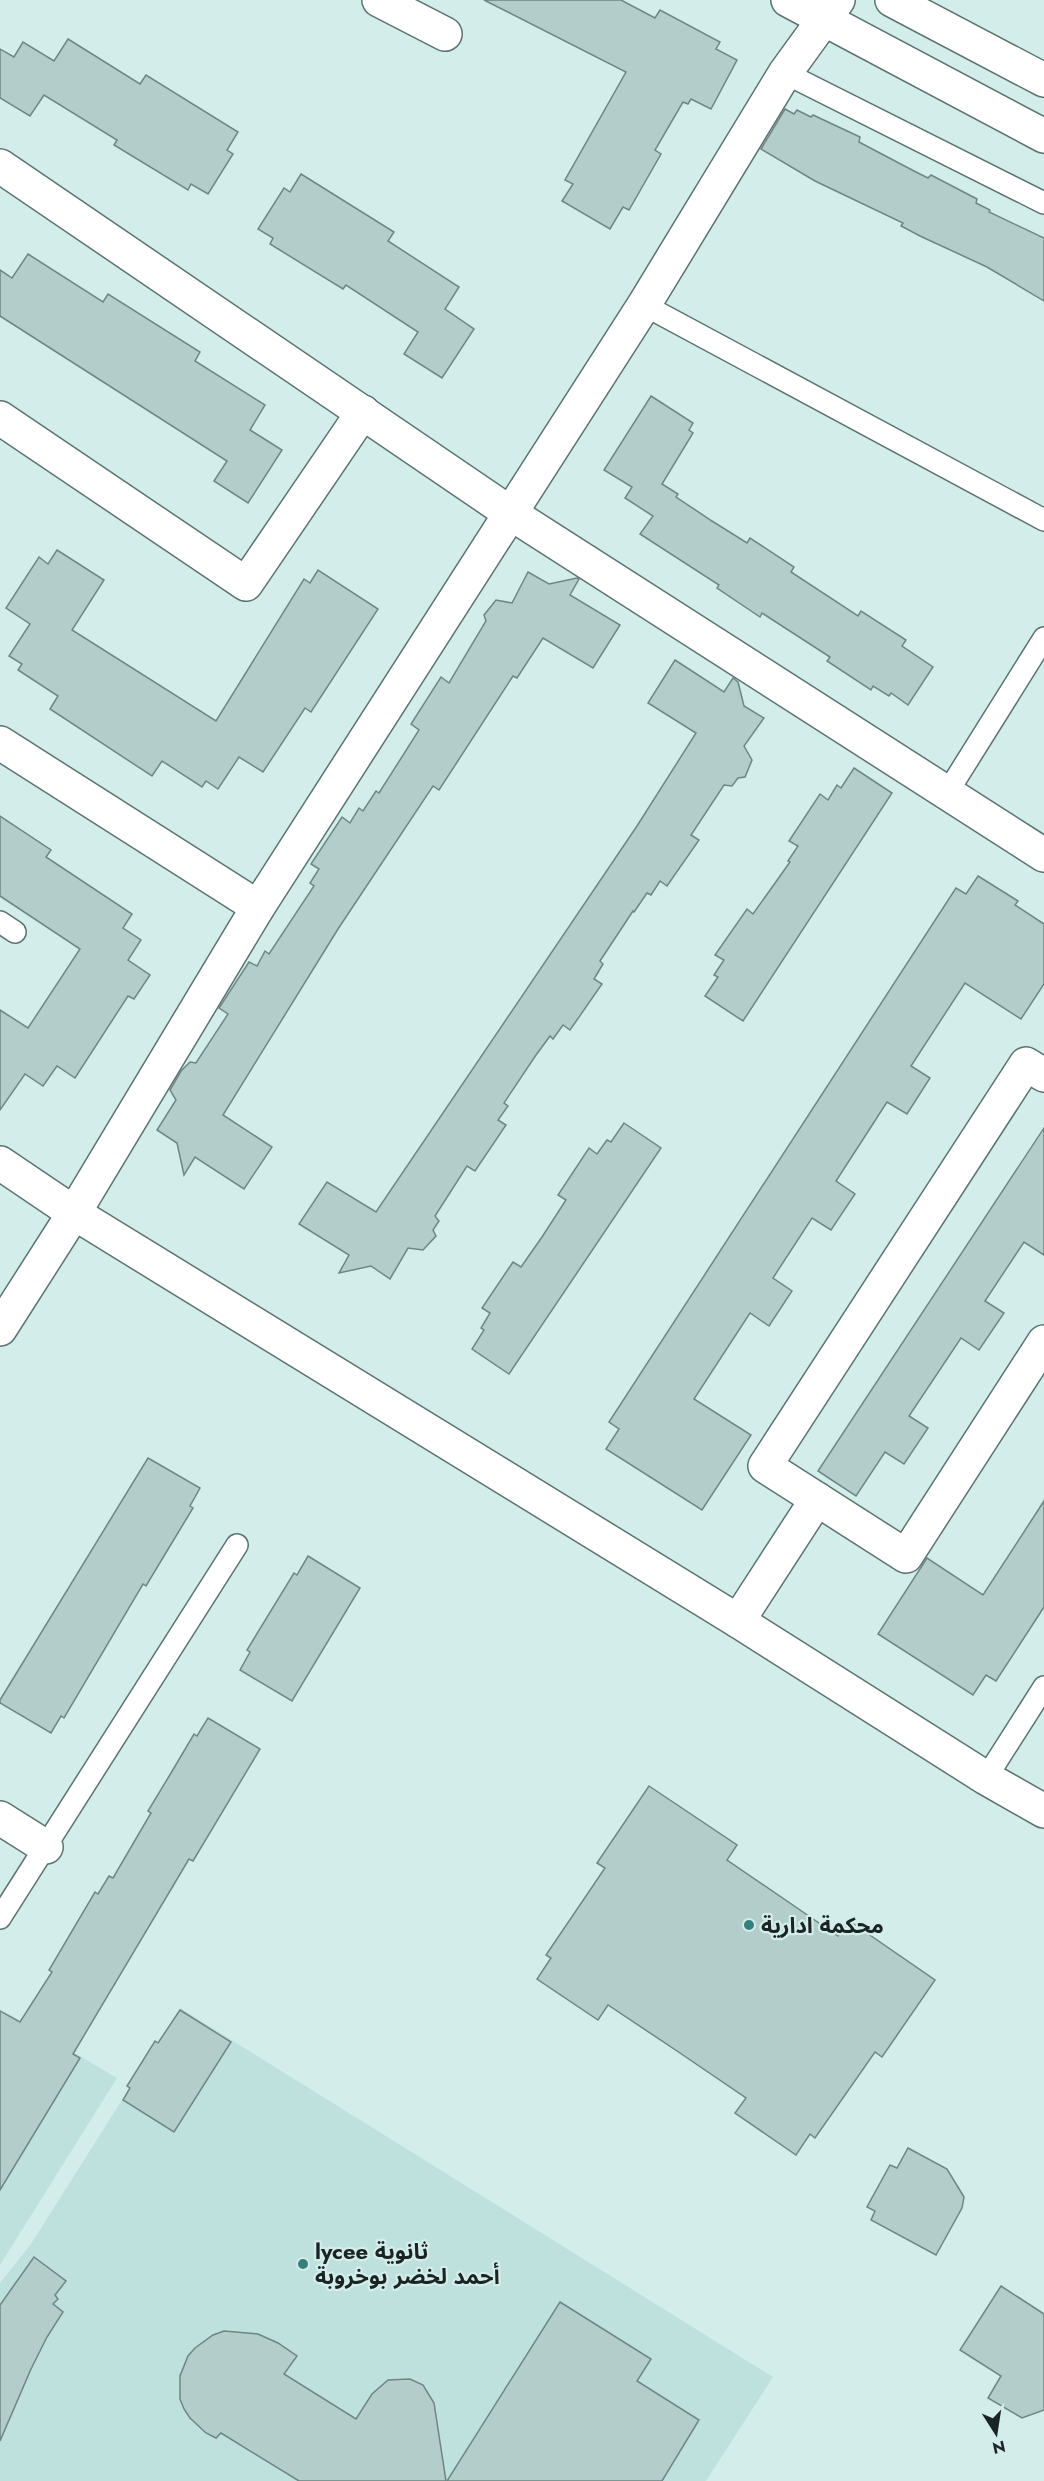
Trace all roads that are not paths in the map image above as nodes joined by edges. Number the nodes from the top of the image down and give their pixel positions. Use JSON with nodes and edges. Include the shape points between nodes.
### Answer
{"nodes":[{"id":1,"x":379,"y":0,"type":"edge"},
{"id":2,"x":788,"y":0,"type":"edge"},
{"id":3,"x":892,"y":0,"type":"edge"},
{"id":4,"x":831,"y":10,"type":"edge"},
{"id":5,"x":445,"y":34,"type":"dead end"},
{"id":6,"x":785,"y":73,"type":"junction"},
{"id":7,"x":1044,"y":80,"type":"edge"},
{"id":8,"x":1044,"y":136,"type":"edge"},
{"id":9,"x":0,"y":166,"type":"edge"},
{"id":10,"x":1044,"y":204,"type":"edge"},
{"id":11,"x":644,"y":305,"type":"junction"},
{"id":12,"x":363,"y":412,"type":"junction"},
{"id":13,"x":0,"y":418,"type":"edge"},
{"id":14,"x":510,"y":513,"type":"junction"},
{"id":15,"x":1044,"y":520,"type":"edge"},
{"id":16,"x":1044,"y":638,"type":"edge"},
{"id":17,"x":0,"y":743,"type":"edge"},
{"id":18,"x":947,"y":793,"type":"junction"},
{"id":19,"x":1044,"y":855,"type":"edge"},
{"id":20,"x":258,"y":907,"type":"junction"},
{"id":21,"x":1044,"y":1075,"type":"edge"},
{"id":22,"x":0,"y":1163,"type":"edge"},
{"id":23,"x":74,"y":1213,"type":"junction"},
{"id":24,"x":0,"y":1329,"type":"edge"},
{"id":25,"x":1044,"y":1342,"type":"edge"},
{"id":26,"x":817,"y":1499,"type":"junction"},
{"id":27,"x":237,"y":1545,"type":"dead end"},
{"id":28,"x":738,"y":1621,"type":"junction"},
{"id":29,"x":1044,"y":1687,"type":"edge"},
{"id":30,"x":986,"y":1778,"type":"junction"},
{"id":31,"x":1044,"y":1811,"type":"edge"},
{"id":32,"x":0,"y":1818,"type":"edge"},
{"id":33,"x":46,"y":1847,"type":"junction"},
{"id":34,"x":0,"y":1918,"type":"edge"}],
"edges":[{"from":1,"to":5,"type":"street"},
{"from":2,"to":4,"type":"street"},
{"from":3,"to":7,"type":"street"},
{"from":4,"to":6,"type":"street"},
{"from":4,"to":8,"type":"street"},
{"from":6,"to":10,"type":"lane"},
{"from":6,"to":11,"type":"street"},
{"from":9,"to":12,"type":"street"},
{"from":11,"to":14,"type":"street"},
{"from":11,"to":15,"type":"lane"},
{"from":12,"to":13,"type":"street","via":[[246,584]]},
{"from":12,"to":14,"type":"street"},
{"from":14,"to":18,"type":"street"},
{"from":14,"to":20,"type":"street"},
{"from":16,"to":18,"type":"lane"},
{"from":17,"to":20,"type":"street"},
{"from":18,"to":19,"type":"street"},
{"from":20,"to":23,"type":"street"},
{"from":21,"to":26,"type":"street","via":[[1026,1064],[765,1466]]},
{"from":22,"to":23,"type":"street"},
{"from":23,"to":24,"type":"street"},
{"from":23,"to":28,"type":"street"},
{"from":25,"to":26,"type":"street","via":[[906,1556]]},
{"from":26,"to":28,"type":"street"},
{"from":27,"to":33,"type":"lane"},
{"from":28,"to":30,"type":"street"},
{"from":29,"to":30,"type":"lane"},
{"from":30,"to":31,"type":"street"},
{"from":32,"to":33,"type":"street"},
{"from":33,"to":34,"type":"lane"}]}
